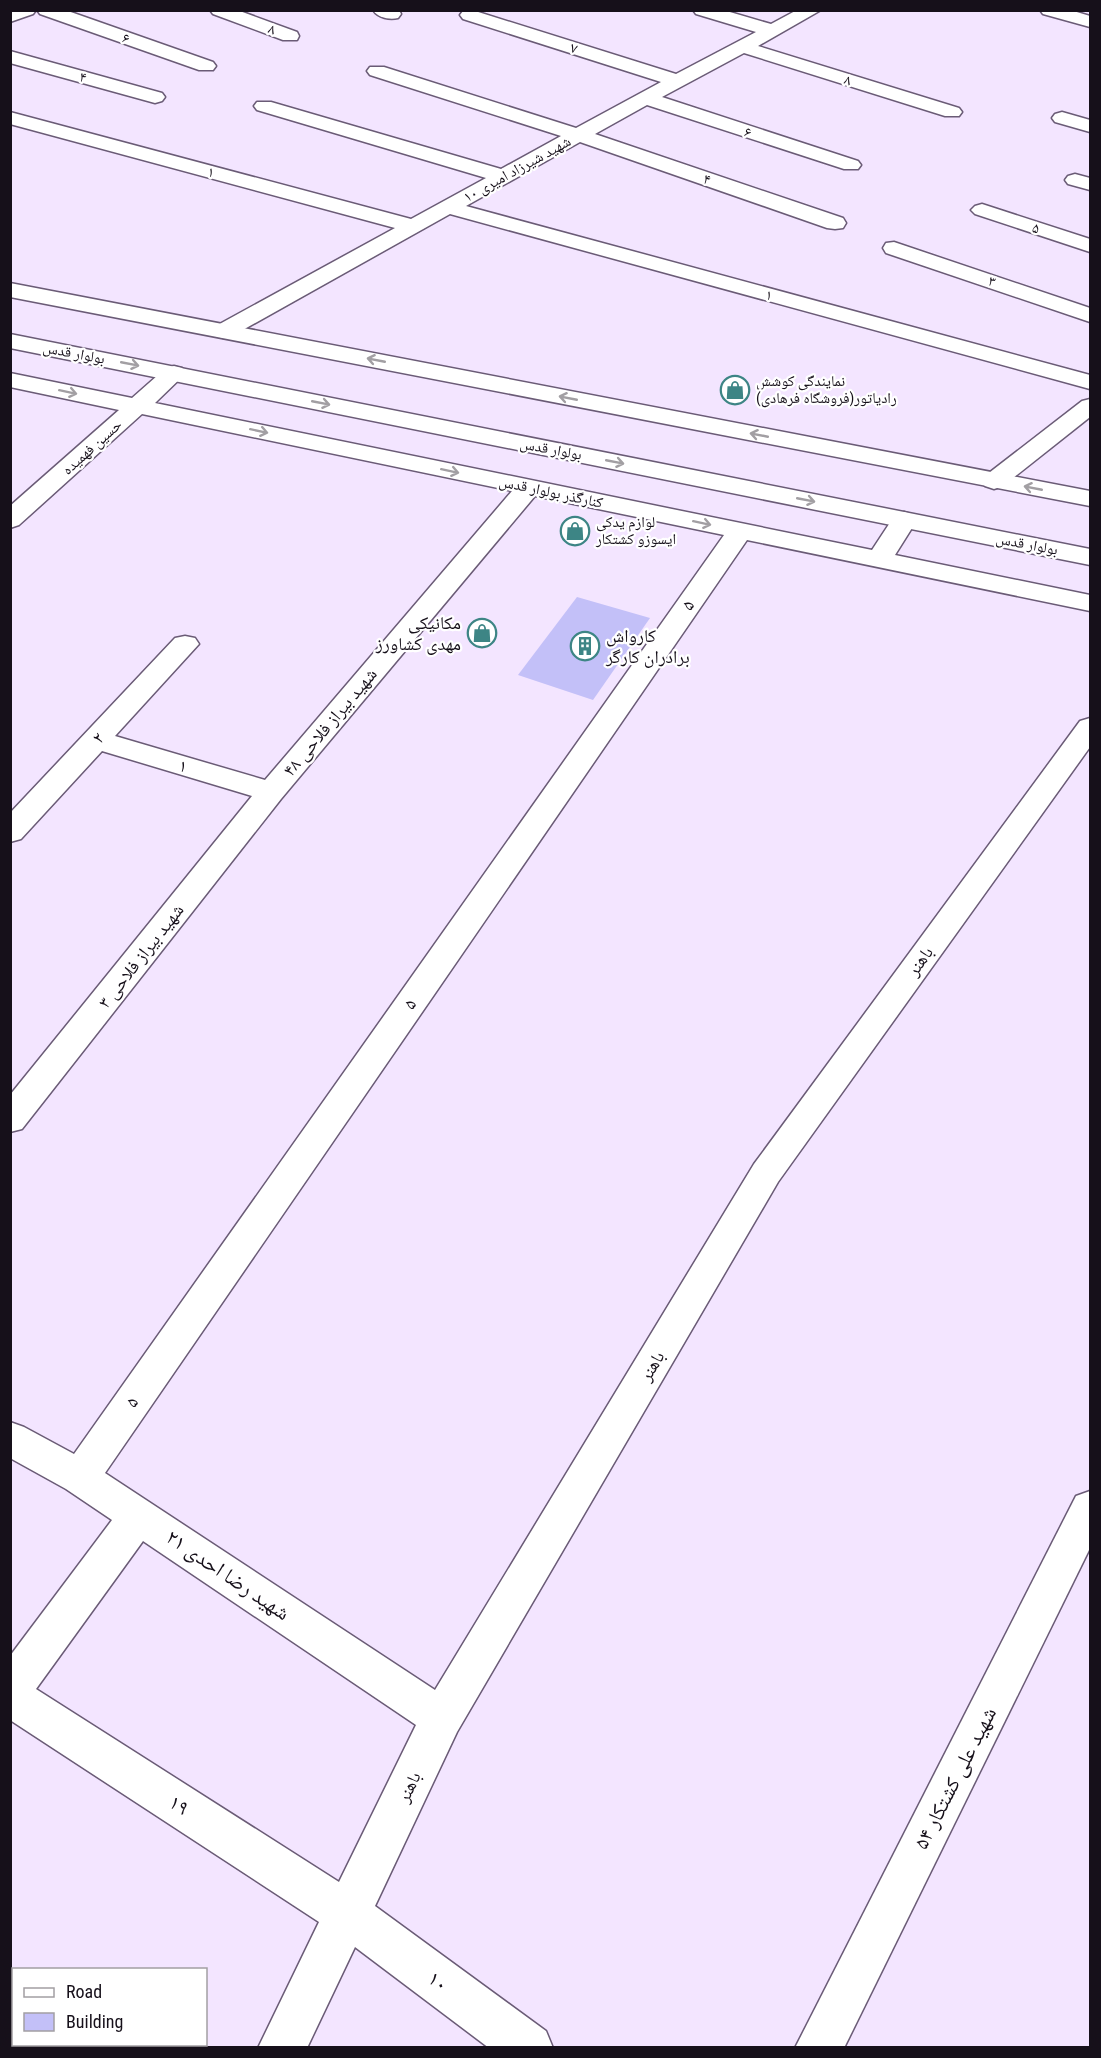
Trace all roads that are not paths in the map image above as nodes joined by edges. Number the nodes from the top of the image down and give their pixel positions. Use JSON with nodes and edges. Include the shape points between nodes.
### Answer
{"nodes":[{"id":1,"x":27,"y":10,"type":"edge"},
{"id":2,"x":46,"y":10,"type":"edge"},
{"id":3,"x":219,"y":10,"type":"edge"},
{"id":4,"x":702,"y":10,"type":"edge"},
{"id":5,"x":812,"y":10,"type":"edge"},
{"id":6,"x":1049,"y":10,"type":"edge"},
{"id":7,"x":469,"y":15,"type":"dead end"},
{"id":8,"x":11,"y":17,"type":"edge"},
{"id":9,"x":1090,"y":22,"type":"edge"},
{"id":10,"x":773,"y":31,"type":"junction"},
{"id":11,"x":290,"y":36,"type":"dead end"},
{"id":12,"x":743,"y":47,"type":"junction"},
{"id":13,"x":10,"y":57,"type":"edge"},
{"id":14,"x":206,"y":66,"type":"dead end"},
{"id":15,"x":377,"y":71,"type":"dead end"},
{"id":16,"x":678,"y":81,"type":"junction"},
{"id":17,"x":155,"y":97,"type":"dead end"},
{"id":18,"x":645,"y":98,"type":"junction"},
{"id":19,"x":264,"y":106,"type":"dead end"},
{"id":20,"x":952,"y":112,"type":"dead end"},
{"id":21,"x":10,"y":118,"type":"edge"},
{"id":22,"x":1062,"y":118,"type":"dead end"},
{"id":23,"x":1090,"y":126,"type":"edge"},
{"id":24,"x":578,"y":135,"type":"junction"},
{"id":25,"x":851,"y":165,"type":"dead end"},
{"id":26,"x":503,"y":176,"type":"junction"},
{"id":27,"x":447,"y":207,"type":"junction"},
{"id":28,"x":982,"y":210,"type":"dead end"},
{"id":29,"x":835,"y":223,"type":"dead end"},
{"id":30,"x":412,"y":226,"type":"junction"},
{"id":31,"x":1090,"y":246,"type":"edge"},
{"id":32,"x":894,"y":248,"type":"dead end"},
{"id":33,"x":10,"y":290,"type":"edge"},
{"id":34,"x":1090,"y":315,"type":"edge"},
{"id":35,"x":224,"y":331,"type":"junction"},
{"id":36,"x":10,"y":340,"type":"edge"},
{"id":37,"x":174,"y":373,"type":"junction"},
{"id":38,"x":10,"y":380,"type":"edge"},
{"id":39,"x":1090,"y":382,"type":"edge"},
{"id":40,"x":138,"y":406,"type":"junction"},
{"id":41,"x":1090,"y":406,"type":"edge"},
{"id":42,"x":994,"y":481,"type":"junction"},
{"id":43,"x":529,"y":487,"type":"junction"},
{"id":44,"x":1090,"y":499,"type":"edge"},
{"id":45,"x":10,"y":520,"type":"edge"},
{"id":46,"x":904,"y":520,"type":"junction"},
{"id":47,"x":740,"y":531,"type":"junction"},
{"id":48,"x":1090,"y":557,"type":"edge"},
{"id":49,"x":879,"y":559,"type":"junction"},
{"id":50,"x":1090,"y":603,"type":"edge"},
{"id":51,"x":185,"y":644,"type":"dead end"},
{"id":52,"x":1090,"y":727,"type":"edge"},
{"id":53,"x":96,"y":740,"type":"junction"},
{"id":54,"x":271,"y":792,"type":"junction"},
{"id":55,"x":10,"y":832,"type":"edge"},
{"id":56,"x":10,"y":1120,"type":"edge"},
{"id":57,"x":10,"y":1438,"type":"edge"},
{"id":58,"x":80,"y":1477,"type":"junction"},
{"id":59,"x":1090,"y":1508,"type":"edge"},
{"id":60,"x":138,"y":1516,"type":"junction"},
{"id":61,"x":10,"y":1690,"type":"edge"},
{"id":62,"x":10,"y":1696,"type":"edge"},
{"id":63,"x":442,"y":1718,"type":"junction"},
{"id":64,"x":348,"y":1914,"type":"junction"},
{"id":65,"x":282,"y":2048,"type":"edge"},
{"id":66,"x":529,"y":2048,"type":"edge"},
{"id":67,"x":819,"y":2048,"type":"edge"}],
"edges":[{"from":1,"to":8,"type":"street"},
{"from":2,"to":14,"type":"street","name":"۶"},
{"from":3,"to":11,"type":"street","name":"۸"},
{"from":4,"to":10,"type":"street"},
{"from":5,"to":10,"type":"street","name":"شهید شیرزاد امیری ۱۰"},
{"from":6,"to":9,"type":"street"},
{"from":7,"to":16,"type":"street","name":"۷"},
{"from":10,"to":12,"type":"street","name":"شهید شیرزاد امیری ۱۰"},
{"from":12,"to":16,"type":"street","name":"شهید شیرزاد امیری ۱۰"},
{"from":12,"to":20,"type":"street","name":"۸"},
{"from":13,"to":17,"type":"street","name":"۴"},
{"from":15,"to":24,"type":"street","name":"۴"},
{"from":16,"to":18,"type":"street","name":"شهید شیرزاد امیری ۱۰"},
{"from":18,"to":24,"type":"street","name":"شهید شیرزاد امیری ۱۰"},
{"from":18,"to":25,"type":"street","name":"۶"},
{"from":19,"to":26,"type":"street"},
{"from":21,"to":30,"type":"street","name":"۱"},
{"from":22,"to":23,"type":"street"},
{"from":24,"to":26,"type":"street","name":"شهید شیرزاد امیری ۱۰"},
{"from":24,"to":29,"type":"street","name":"۴"},
{"from":26,"to":27,"type":"street","name":"شهید شیرزاد امیری ۱۰"},
{"from":27,"to":30,"type":"street","name":"شهید شیرزاد امیری ۱۰"},
{"from":27,"to":39,"type":"street","name":"۱"},
{"from":28,"to":31,"type":"street","name":"۵"},
{"from":30,"to":35,"type":"street","name":"شهید شیرزاد امیری ۱۰"},
{"from":32,"to":34,"type":"street","name":"۳"},
{"from":33,"to":35,"type":"street"},
{"from":42,"to":35,"type":"street","one_way":true},
{"from":36,"to":37,"type":"street","name":"بولوار قدس","one_way":true},
{"from":37,"to":40,"type":"street","name":"حسین فهمیده"},
{"from":37,"to":46,"type":"street","name":"بولوار قدس","one_way":true},
{"from":38,"to":40,"type":"street","name":"کنارگذر بولوار قدس","one_way":true},
{"from":40,"to":43,"type":"street","name":"کنارگذر بولوار قدس","one_way":true},
{"from":40,"to":45,"type":"street","name":"حسین فهمیده"},
{"from":41,"to":42,"type":"street"},
{"from":44,"to":42,"type":"street","one_way":true},
{"from":43,"to":47,"type":"street","name":"کنارگذر بولوار قدس","one_way":true},
{"from":43,"to":54,"type":"street","name":"شهید بیراز فلاحی ۴۸"},
{"from":46,"to":48,"type":"street","name":"بولوار قدس"},
{"from":46,"to":49,"type":"street"},
{"from":47,"to":49,"type":"street","name":"کنارگذر بولوار قدس"},
{"from":47,"to":58,"type":"street","name":"۵"},
{"from":49,"to":50,"type":"street","name":"کنارگذر بولوار قدس"},
{"from":51,"to":53,"type":"street","name":"۲"},
{"from":52,"to":63,"type":"street","name":"باهنر","via":[[766,1173]]},
{"from":53,"to":54,"type":"street","name":"۱"},
{"from":53,"to":55,"type":"street","name":"۲"},
{"from":54,"to":56,"type":"street","name":"شهید بیراز فلاحی ۳"},
{"from":57,"to":58,"type":"street","name":"شهید رضا احدی ۲۱"},
{"from":58,"to":60,"type":"street","name":"شهید رضا احدی ۲۱"},
{"from":59,"to":67,"type":"street","name":"شهید علی کشتکار ۵۴"},
{"from":60,"to":61,"type":"street"},
{"from":60,"to":63,"type":"street","name":"شهید رضا احدی ۲۱"},
{"from":62,"to":64,"type":"street","name":"۱۹"},
{"from":63,"to":64,"type":"street","name":"باهنر"},
{"from":64,"to":65,"type":"street","name":"باهنر"},
{"from":64,"to":66,"type":"street","name":"۱۰"}]}
